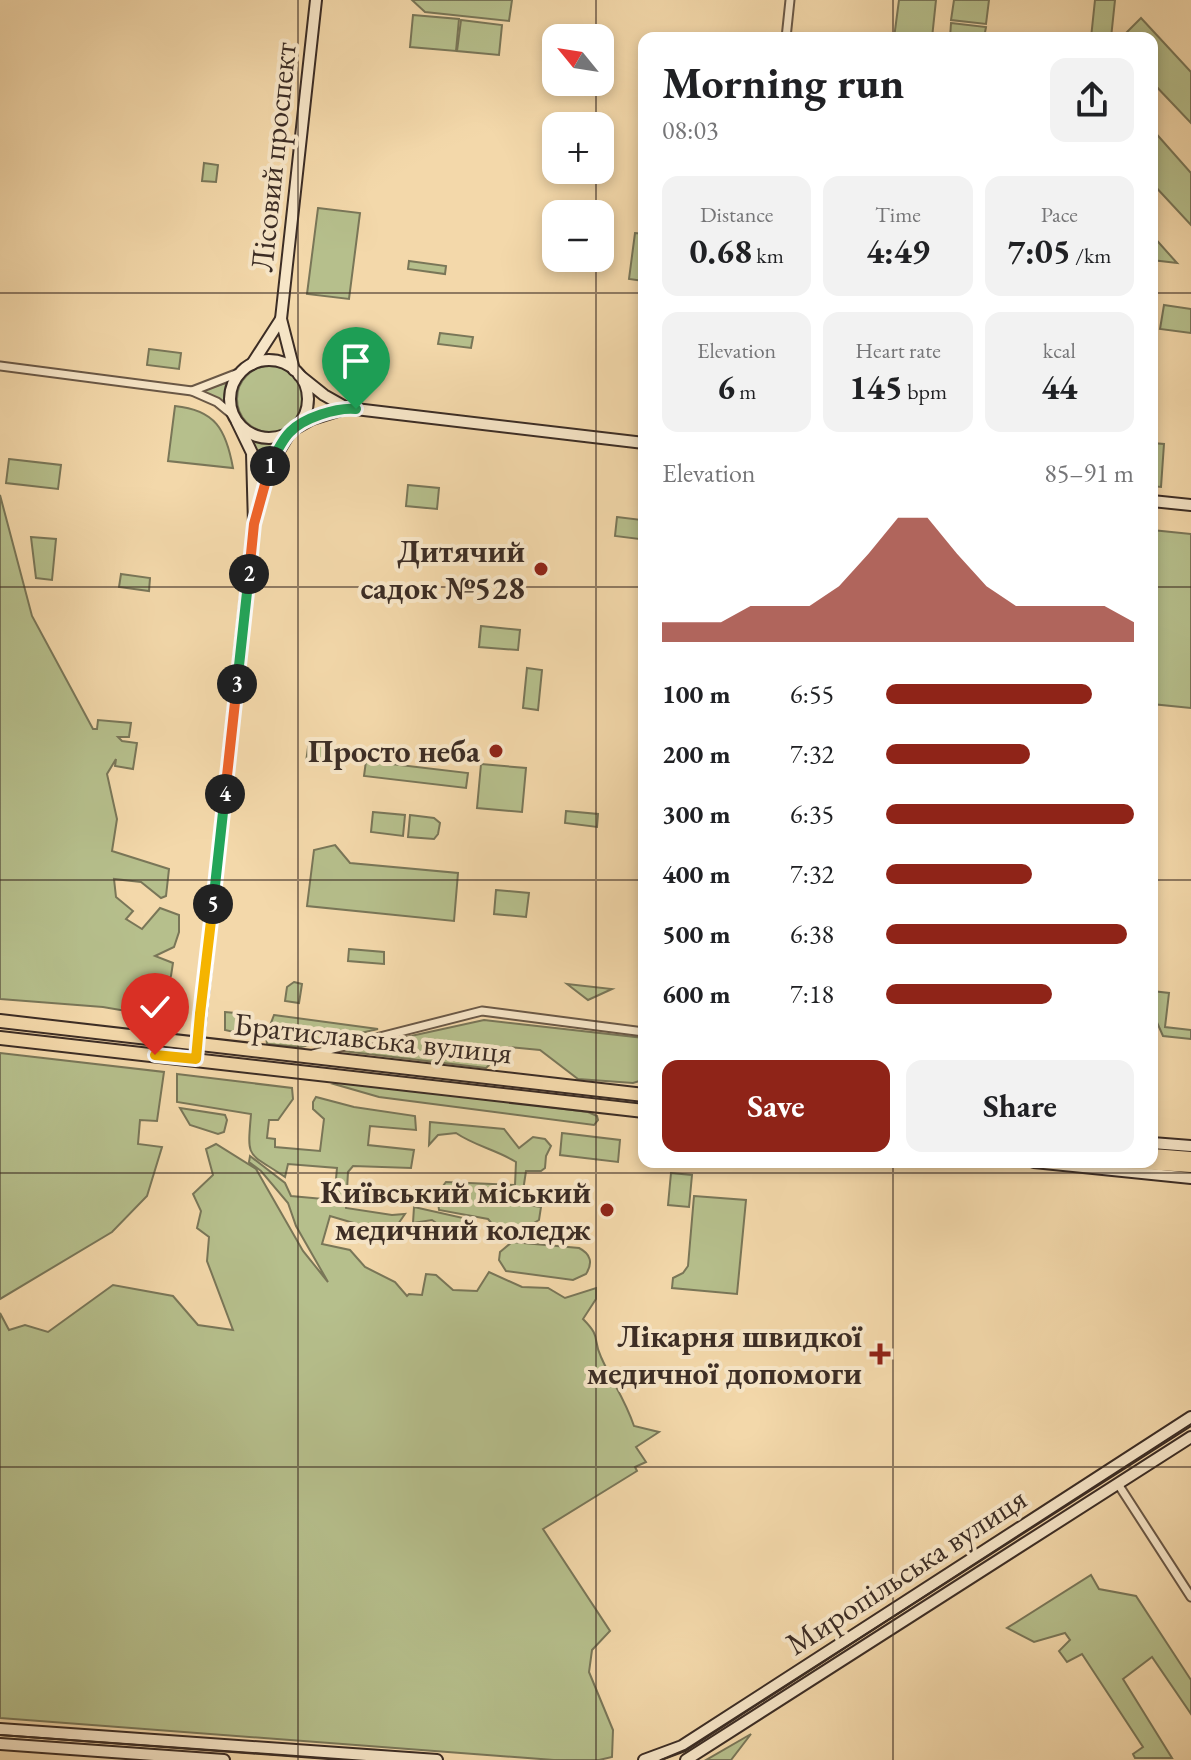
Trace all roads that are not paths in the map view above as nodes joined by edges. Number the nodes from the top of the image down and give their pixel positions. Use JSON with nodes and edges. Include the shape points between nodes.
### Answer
{"nodes":[{"id":1,"x":316,"y":0,"type":"edge"},
{"id":2,"x":790,"y":0,"type":"edge"},
{"id":3,"x":787,"y":32,"type":"edge"},
{"id":4,"x":281,"y":319,"type":"junction"},
{"id":5,"x":251,"y":364,"type":"junction"},
{"id":6,"x":0,"y":366,"type":"edge"},
{"id":7,"x":241,"y":372,"type":"junction"},
{"id":8,"x":297,"y":372,"type":"junction"},
{"id":9,"x":192,"y":391,"type":"junction"},
{"id":10,"x":347,"y":408,"type":"junction"},
{"id":11,"x":236,"y":419,"type":"junction"},
{"id":12,"x":292,"y":431,"type":"junction"},
{"id":13,"x":638,"y":442,"type":"edge"},
{"id":14,"x":1158,"y":502,"type":"edge"},
{"id":15,"x":1191,"y":505,"type":"edge"},
{"id":16,"x":254,"y":524,"type":"junction"},
{"id":17,"x":0,"y":1021,"type":"edge"},
{"id":18,"x":638,"y":1031,"type":"edge"},
{"id":19,"x":0,"y":1038,"type":"edge"},
{"id":20,"x":198,"y":1044,"type":"junction"},
{"id":21,"x":305,"y":1056,"type":"junction"},
{"id":22,"x":196,"y":1059,"type":"junction"},
{"id":23,"x":638,"y":1094,"type":"edge"},
{"id":24,"x":638,"y":1110,"type":"edge"},
{"id":25,"x":1158,"y":1143,"type":"edge"},
{"id":26,"x":1191,"y":1146,"type":"edge"},
{"id":27,"x":1158,"y":1158,"type":"edge"},
{"id":28,"x":1191,"y":1158,"type":"edge"},
{"id":29,"x":1158,"y":1159,"type":"edge"},
{"id":30,"x":1191,"y":1166,"type":"edge"},
{"id":31,"x":1093,"y":1168,"type":"edge"},
{"id":32,"x":1191,"y":1178,"type":"edge"},
{"id":33,"x":1191,"y":1417,"type":"edge"},
{"id":34,"x":1191,"y":1437,"type":"edge"},
{"id":35,"x":1118,"y":1484,"type":"junction"},
{"id":36,"x":1191,"y":1597,"type":"edge"},
{"id":37,"x":0,"y":1729,"type":"edge"},
{"id":38,"x":0,"y":1744,"type":"edge"},
{"id":39,"x":224,"y":1760,"type":"edge"},
{"id":40,"x":437,"y":1760,"type":"edge"},
{"id":41,"x":644,"y":1760,"type":"edge"},
{"id":42,"x":686,"y":1760,"type":"edge"}],
"edges":[{"from":1,"to":4,"type":"street","name":"Лісовий проспект"},
{"from":2,"to":3,"type":"street"},
{"from":4,"to":5,"type":"street","name":"Лісовий проспект"},
{"from":4,"to":8,"type":"street","name":"Лісовий проспект"},
{"from":5,"to":7,"type":"street"},
{"from":5,"to":8,"type":"street","via":[[273,361]]},
{"from":6,"to":9,"type":"street"},
{"from":7,"to":9,"type":"street"},
{"from":7,"to":11,"type":"street","via":[[230,394]]},
{"from":8,"to":10,"type":"street"},
{"from":8,"to":12,"type":"street","via":[[307,404]]},
{"from":9,"to":11,"type":"street","via":[[217,402]]},
{"from":10,"to":12,"type":"street"},
{"from":10,"to":13,"type":"street"},
{"from":11,"to":12,"type":"street","via":[[252,435],[264,438]]},
{"from":11,"to":16,"type":"street","via":[[252,453]]},
{"from":12,"to":16,"type":"street","via":[[268,471]]},
{"from":14,"to":15,"type":"street"},
{"from":16,"to":20,"type":"street"},
{"from":17,"to":20,"type":"main road","name":"Братиславська вулиця"},
{"from":18,"to":21,"type":"street","via":[[482,1011]]},
{"from":19,"to":22,"type":"main road","name":"Братиславська вулиця"},
{"from":20,"to":21,"type":"main road","name":"Братиславська вулиця"},
{"from":20,"to":22,"type":"street"},
{"from":21,"to":23,"type":"main road","name":"Братиславська вулиця"},
{"from":22,"to":24,"type":"main road","name":"Братиславська вулиця"},
{"from":25,"to":26,"type":"street"},
{"from":27,"to":28,"type":"main road"},
{"from":29,"to":30,"type":"main road"},
{"from":31,"to":32,"type":"street"},
{"from":33,"to":41,"type":"street","name":"Миропільська вулиця","via":[[682,1746]]},
{"from":34,"to":35,"type":"street","name":"Миропільська вулиця"},
{"from":35,"to":36,"type":"street"},
{"from":35,"to":42,"type":"street","name":"Миропільська вулиця"},
{"from":37,"to":40,"type":"street"},
{"from":38,"to":39,"type":"street"}]}
